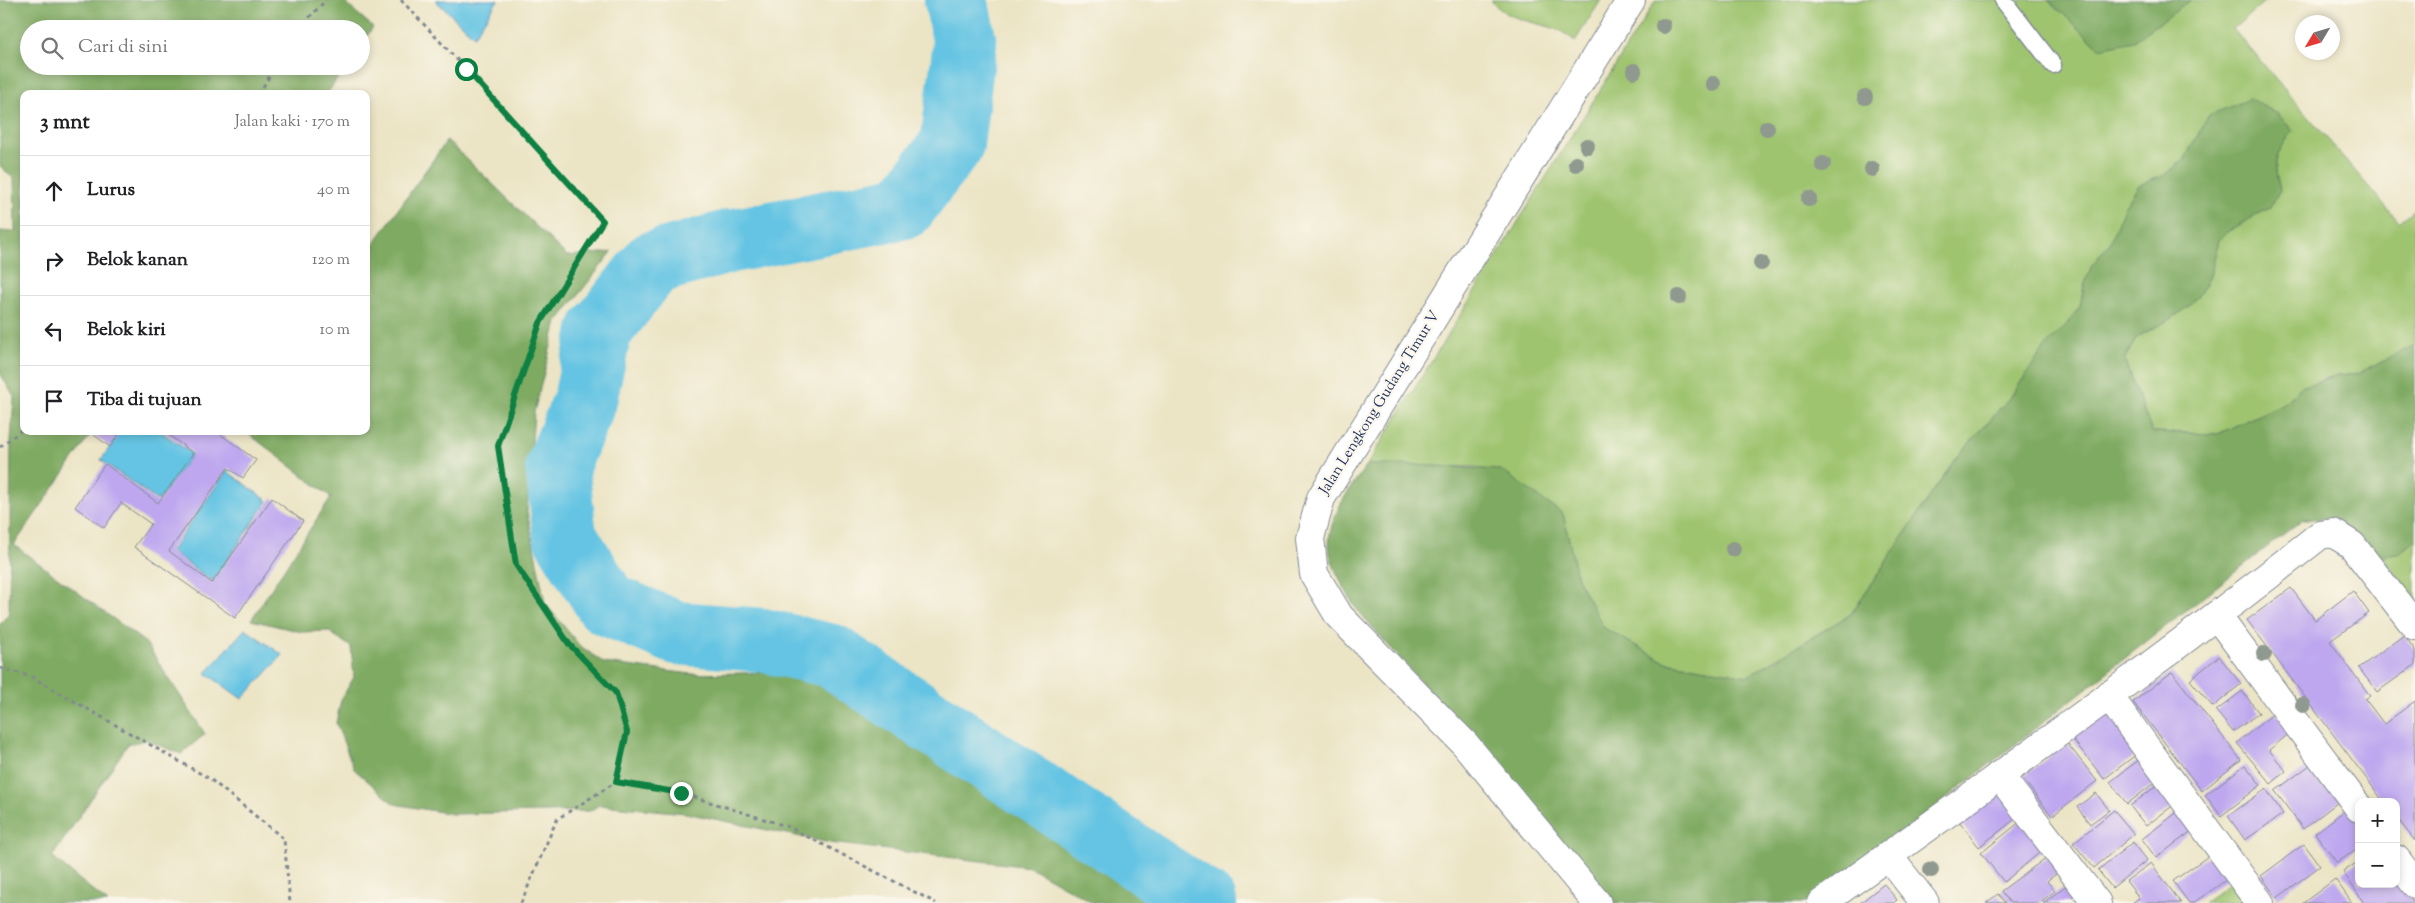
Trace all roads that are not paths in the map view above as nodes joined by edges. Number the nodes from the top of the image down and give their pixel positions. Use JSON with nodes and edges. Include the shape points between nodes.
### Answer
{"nodes":[{"id":1,"x":1631,"y":0,"type":"edge"},
{"id":2,"x":2003,"y":0,"type":"edge"},
{"id":3,"x":2054,"y":65,"type":"dead end"},
{"id":4,"x":2217,"y":616,"type":"junction"},
{"id":5,"x":2415,"y":626,"type":"edge"},
{"id":6,"x":2108,"y":695,"type":"junction"},
{"id":7,"x":1999,"y":775,"type":"junction"},
{"id":8,"x":2355,"y":803,"type":"edge"},
{"id":9,"x":1888,"y":856,"type":"junction"},
{"id":10,"x":2400,"y":864,"type":"edge"},
{"id":11,"x":2415,"y":884,"type":"edge"},
{"id":12,"x":1597,"y":903,"type":"edge"},
{"id":13,"x":1822,"y":903,"type":"edge"},
{"id":14,"x":1925,"y":903,"type":"edge"},
{"id":15,"x":2097,"y":903,"type":"edge"},
{"id":16,"x":2260,"y":903,"type":"edge"}],
"edges":[{"from":1,"to":12,"type":"street","name":"Jalan Lengkong Gudang Timur V","via":[[1321,498],[1310,538],[1314,574],[1339,616],[1465,744]]},
{"from":2,"to":3,"type":"lane"},
{"from":4,"to":5,"type":"street","via":[[2320,535],[2333,533],[2352,545]]},
{"from":4,"to":6,"type":"street"},
{"from":4,"to":8,"type":"street"},
{"from":6,"to":7,"type":"street","via":[[2013,768]]},
{"from":6,"to":16,"type":"street"},
{"from":7,"to":9,"type":"street"},
{"from":7,"to":15,"type":"street"},
{"from":9,"to":13,"type":"street"},
{"from":9,"to":14,"type":"street"},
{"from":10,"to":11,"type":"street"}]}
